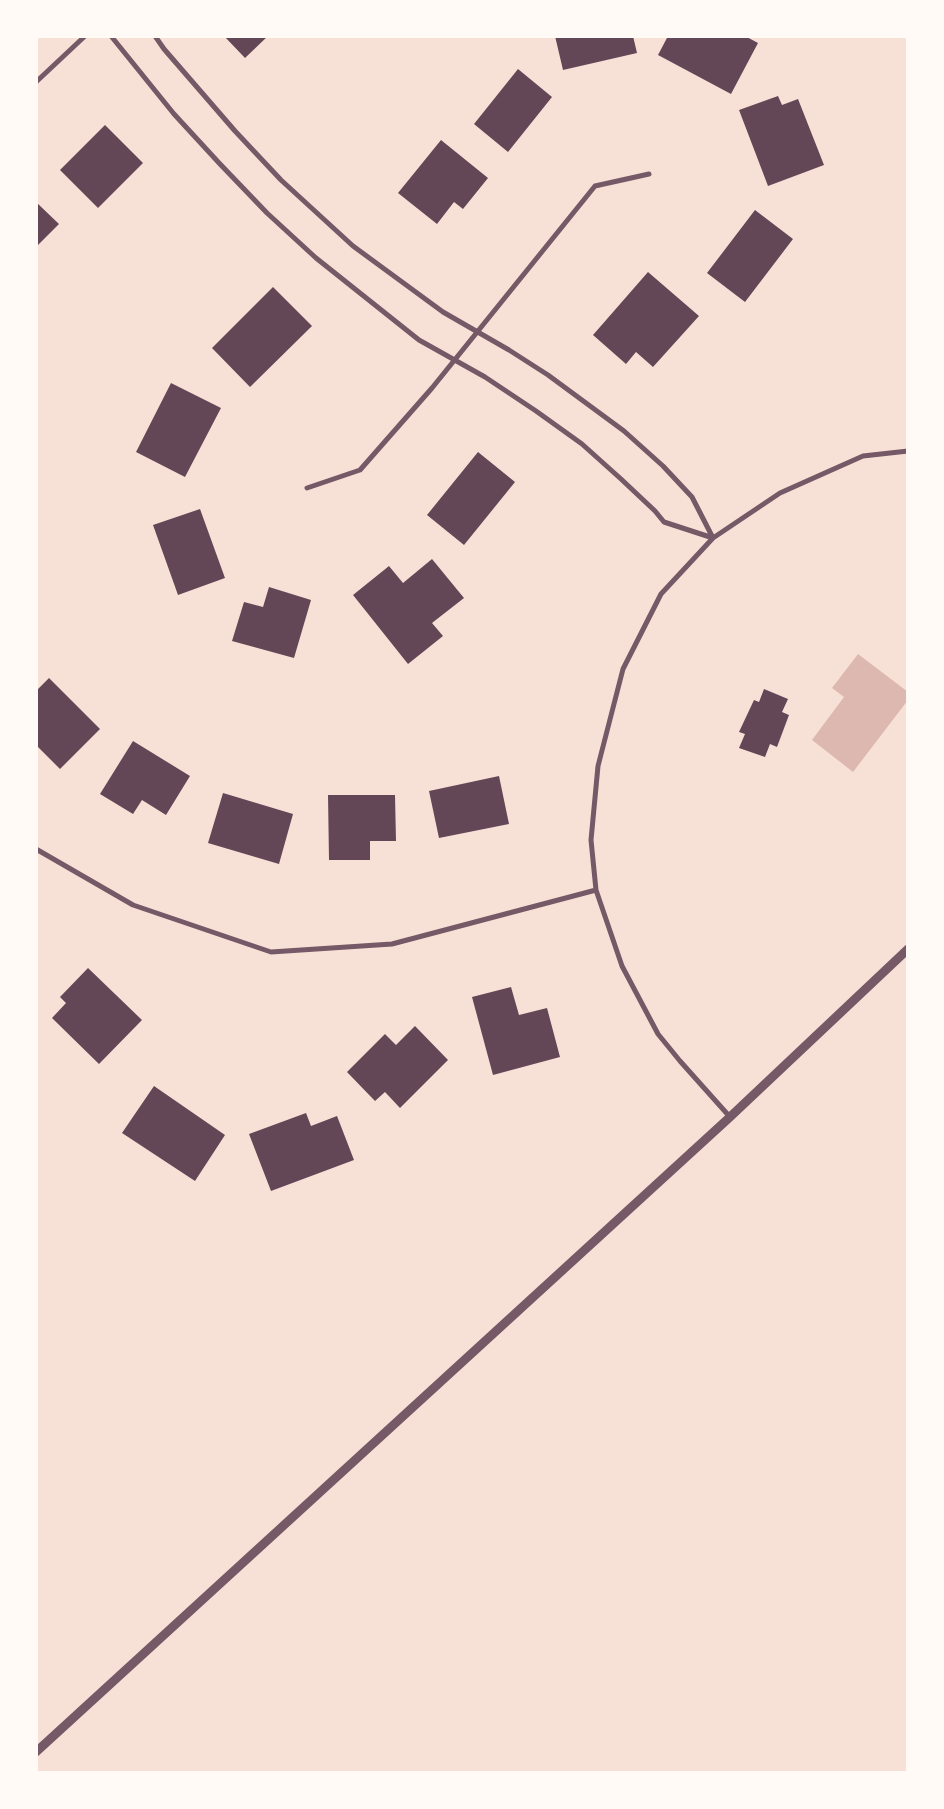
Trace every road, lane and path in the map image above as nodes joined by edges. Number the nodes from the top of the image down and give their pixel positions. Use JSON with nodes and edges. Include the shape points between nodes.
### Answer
{"nodes":[{"id":1,"x":85,"y":36,"type":"edge"},
{"id":2,"x":111,"y":36,"type":"edge"},
{"id":3,"x":155,"y":36,"type":"edge"},
{"id":4,"x":36,"y":82,"type":"edge"},
{"id":5,"x":650,"y":174,"type":"dead end"},
{"id":6,"x":477,"y":331,"type":"junction"},
{"id":7,"x":454,"y":360,"type":"junction"},
{"id":8,"x":908,"y":451,"type":"edge"},
{"id":9,"x":307,"y":488,"type":"dead end"},
{"id":10,"x":713,"y":538,"type":"junction"},
{"id":11,"x":36,"y":849,"type":"edge"},
{"id":12,"x":596,"y":890,"type":"junction"},
{"id":13,"x":908,"y":948,"type":"edge"},
{"id":14,"x":730,"y":1117,"type":"junction"},
{"id":15,"x":36,"y":1752,"type":"edge"}],
"edges":[{"from":1,"to":4,"type":"street"},
{"from":2,"to":7,"type":"street","via":[[174,114],[267,213],[374,305],[419,340]]},
{"from":3,"to":6,"type":"street","via":[[228,124],[353,246],[444,312]]},
{"from":5,"to":6,"type":"street","via":[[595,186]]},
{"from":6,"to":7,"type":"street"},
{"from":6,"to":10,"type":"street","via":[[548,375],[624,431],[692,497]]},
{"from":7,"to":9,"type":"street","via":[[360,470]]},
{"from":7,"to":10,"type":"street","via":[[582,444],[664,522]]},
{"from":8,"to":10,"type":"street","via":[[863,456],[780,493]]},
{"from":10,"to":12,"type":"street","via":[[661,594],[623,669],[598,766],[591,840]]},
{"from":11,"to":12,"type":"street","via":[[133,905],[271,952],[392,944]]},
{"from":12,"to":14,"type":"street","via":[[622,966],[658,1034]]},
{"from":13,"to":14,"type":"street"},
{"from":14,"to":15,"type":"street"}]}
